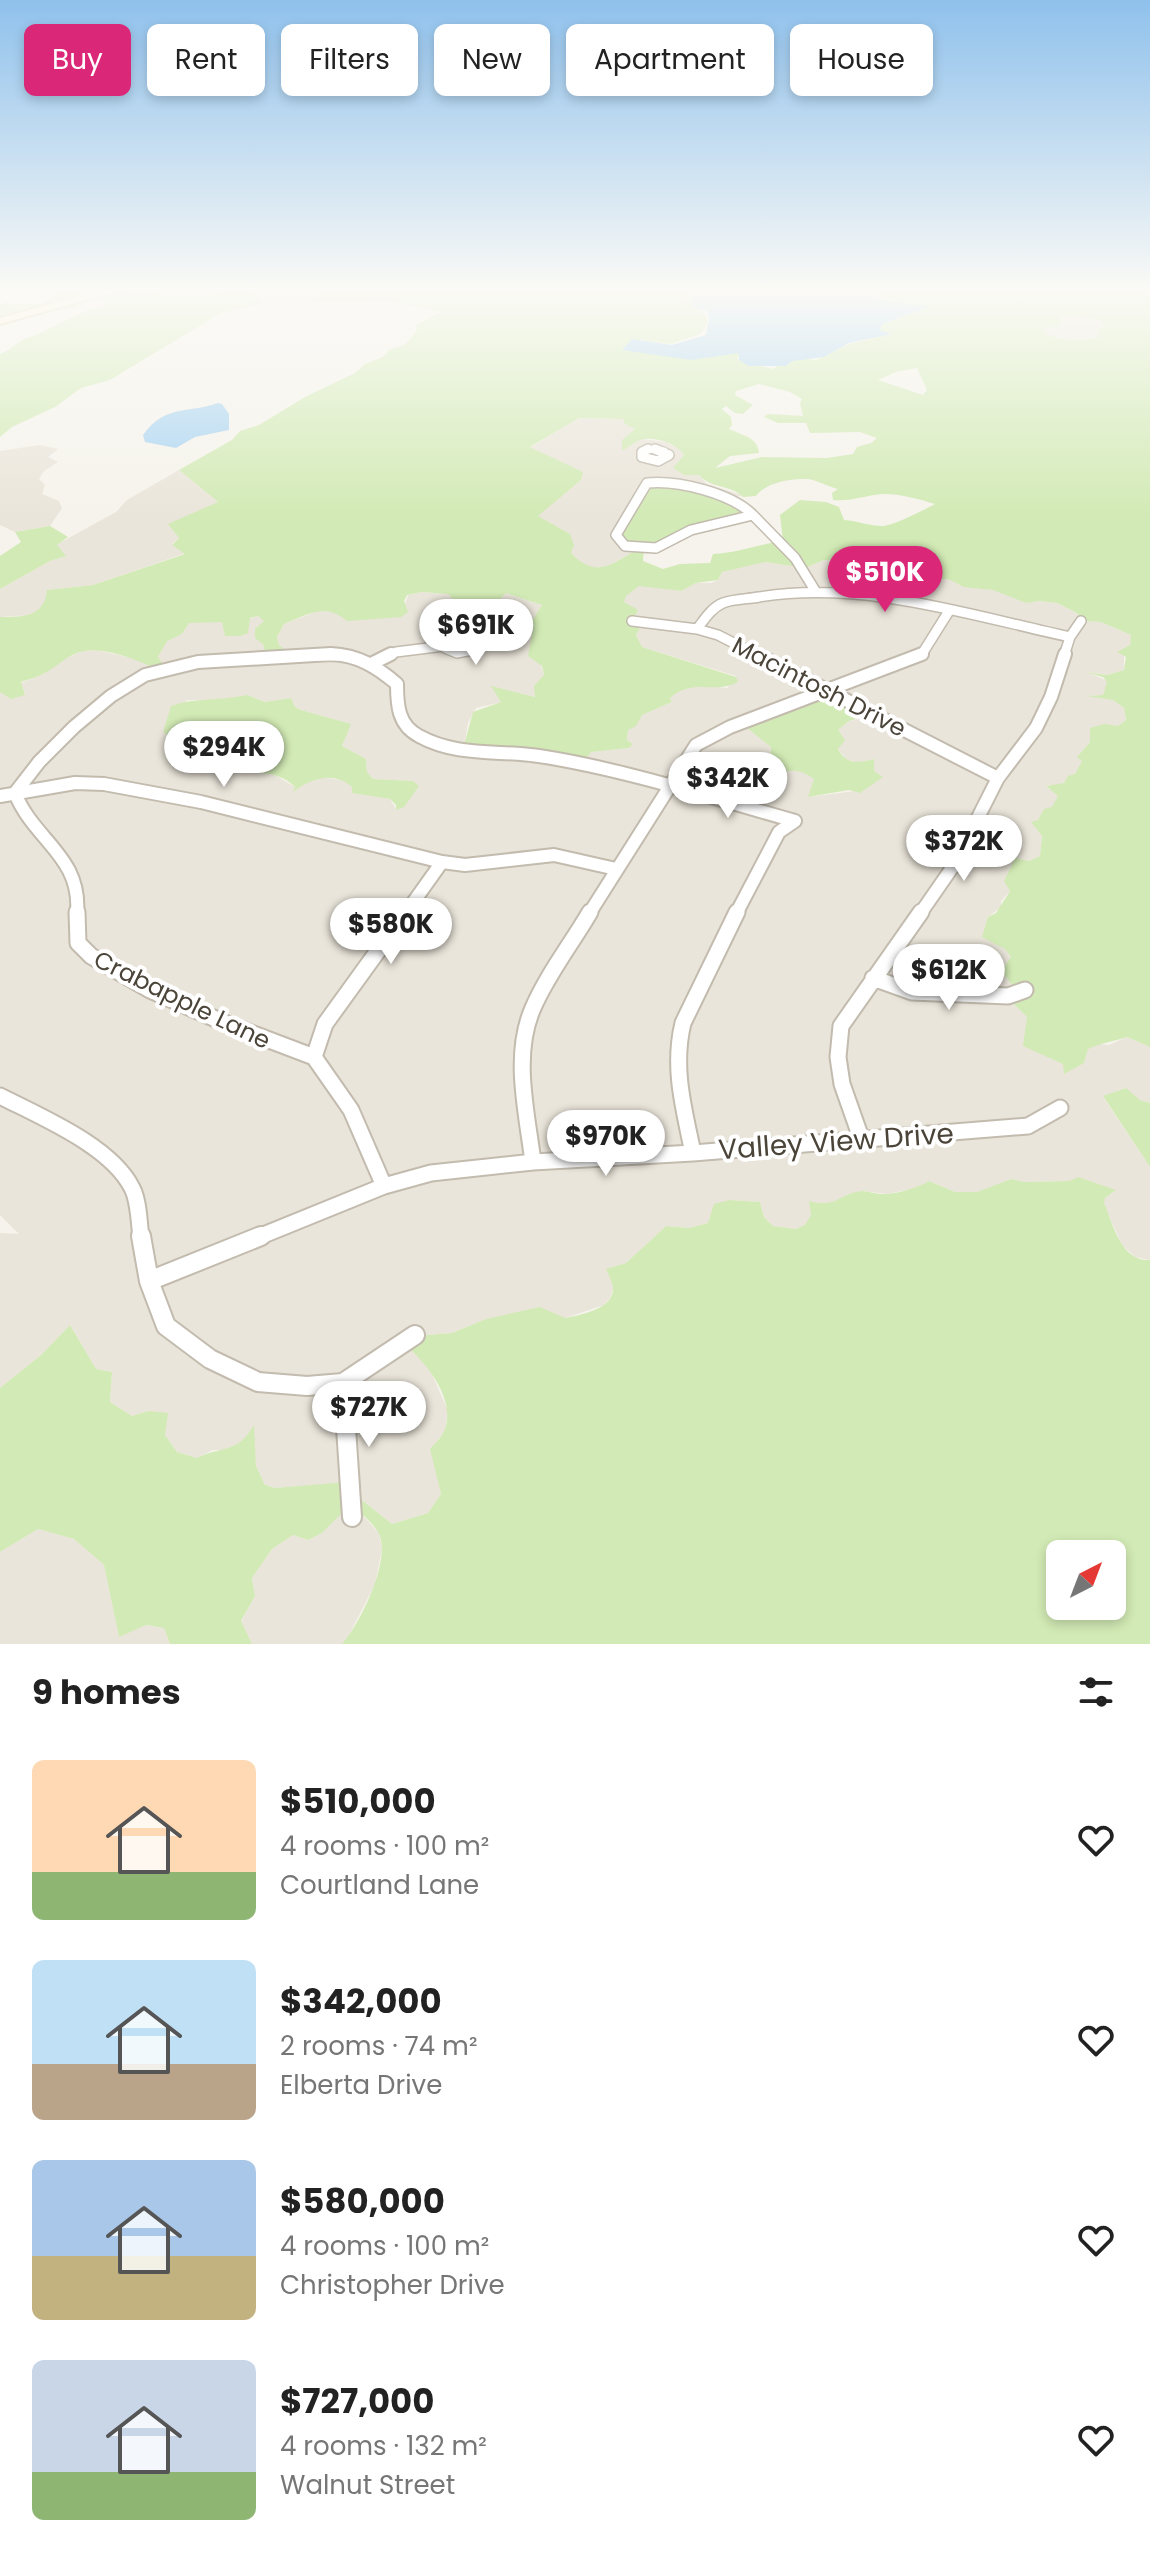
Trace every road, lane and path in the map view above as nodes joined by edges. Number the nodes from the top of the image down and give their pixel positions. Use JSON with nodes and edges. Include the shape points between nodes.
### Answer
{"nodes":[{"id":1,"x":658,"y":461,"type":"dead end"},
{"id":2,"x":664,"y":480,"type":"junction"},
{"id":3,"x":753,"y":515,"type":"junction"},
{"id":4,"x":816,"y":592,"type":"junction"},
{"id":5,"x":949,"y":611,"type":"junction"},
{"id":6,"x":632,"y":621,"type":"dead end"},
{"id":7,"x":1081,"y":621,"type":"dead end"},
{"id":8,"x":697,"y":629,"type":"junction"},
{"id":9,"x":1070,"y":637,"type":"junction"},
{"id":10,"x":444,"y":646,"type":"dead end"},
{"id":11,"x":373,"y":663,"type":"junction"},
{"id":12,"x":827,"y":691,"type":"junction"},
{"id":13,"x":998,"y":778,"type":"junction"},
{"id":14,"x":670,"y":786,"type":"junction"},
{"id":15,"x":15,"y":793,"type":"junction"},
{"id":16,"x":0,"y":796,"type":"edge"},
{"id":17,"x":442,"y":862,"type":"junction"},
{"id":18,"x":616,"y":869,"type":"junction"},
{"id":19,"x":873,"y":978,"type":"junction"},
{"id":20,"x":1025,"y":990,"type":"dead end"},
{"id":21,"x":314,"y":1057,"type":"junction"},
{"id":22,"x":0,"y":1096,"type":"edge"},
{"id":23,"x":1060,"y":1108,"type":"dead end"},
{"id":24,"x":861,"y":1138,"type":"junction"},
{"id":25,"x":693,"y":1153,"type":"junction"},
{"id":26,"x":533,"y":1162,"type":"junction"},
{"id":27,"x":384,"y":1186,"type":"junction"},
{"id":28,"x":149,"y":1281,"type":"junction"},
{"id":29,"x":415,"y":1335,"type":"dead end"},
{"id":30,"x":343,"y":1383,"type":"junction"},
{"id":31,"x":352,"y":1517,"type":"dead end"}],
"edges":[{"from":1,"to":2,"type":"street"},
{"from":2,"to":3,"type":"street","via":[[709,492]]},
{"from":2,"to":3,"type":"street","via":[[647,483],[616,535],[625,546],[656,548],[691,530]]},
{"from":3,"to":4,"type":"street","via":[[801,564]]},
{"from":4,"to":5,"type":"street","via":[[863,593]]},
{"from":4,"to":8,"type":"street","via":[[723,603]]},
{"from":5,"to":9,"type":"street"},
{"from":5,"to":12,"type":"street","via":[[922,654]]},
{"from":6,"to":8,"type":"street","name":"Macintosh Drive"},
{"from":7,"to":9,"type":"street"},
{"from":8,"to":12,"type":"street","name":"Macintosh Drive"},
{"from":9,"to":13,"type":"street","via":[[1036,728]]},
{"from":10,"to":11,"type":"street","via":[[396,652]]},
{"from":11,"to":14,"type":"street","via":[[397,684],[397,712],[416,735],[451,750],[539,756]]},
{"from":11,"to":15,"type":"street","via":[[345,655],[182,664],[148,674],[81,723]]},
{"from":12,"to":13,"type":"street","name":"Macintosh Drive"},
{"from":12,"to":14,"type":"street","via":[[707,736]]},
{"from":13,"to":19,"type":"street","via":[[954,865]]},
{"from":14,"to":18,"type":"street"},
{"from":14,"to":25,"type":"street","via":[[795,821],[779,832],[761,861],[680,1034],[675,1069]]},
{"from":15,"to":16,"type":"street"},
{"from":15,"to":17,"type":"street","via":[[104,784],[231,809]]},
{"from":15,"to":21,"type":"street","name":"Crabapple Lane","via":[[20,807],[70,867],[80,892],[76,940],[86,954],[223,1023]]},
{"from":17,"to":18,"type":"street","via":[[465,865],[554,855]]},
{"from":17,"to":21,"type":"street","via":[[325,1024]]},
{"from":18,"to":26,"type":"street","via":[[524,1029]]},
{"from":19,"to":20,"type":"street","via":[[912,992],[1008,996]]},
{"from":19,"to":24,"type":"street","via":[[841,1026],[836,1056],[842,1092]]},
{"from":21,"to":27,"type":"street","via":[[351,1110]]},
{"from":22,"to":28,"type":"street","via":[[108,1158],[133,1189]]},
{"from":23,"to":24,"type":"street","name":"Valley View Drive","via":[[1028,1126]]},
{"from":24,"to":25,"type":"street","name":"Valley View Drive"},
{"from":25,"to":26,"type":"street","name":"Valley View Drive"},
{"from":26,"to":27,"type":"street","name":"Valley View Drive","via":[[431,1173]]},
{"from":27,"to":28,"type":"street","name":"Valley View Drive"},
{"from":28,"to":30,"type":"street","via":[[166,1326],[210,1359],[258,1382]]},
{"from":29,"to":30,"type":"street"},
{"from":30,"to":31,"type":"street"}]}
